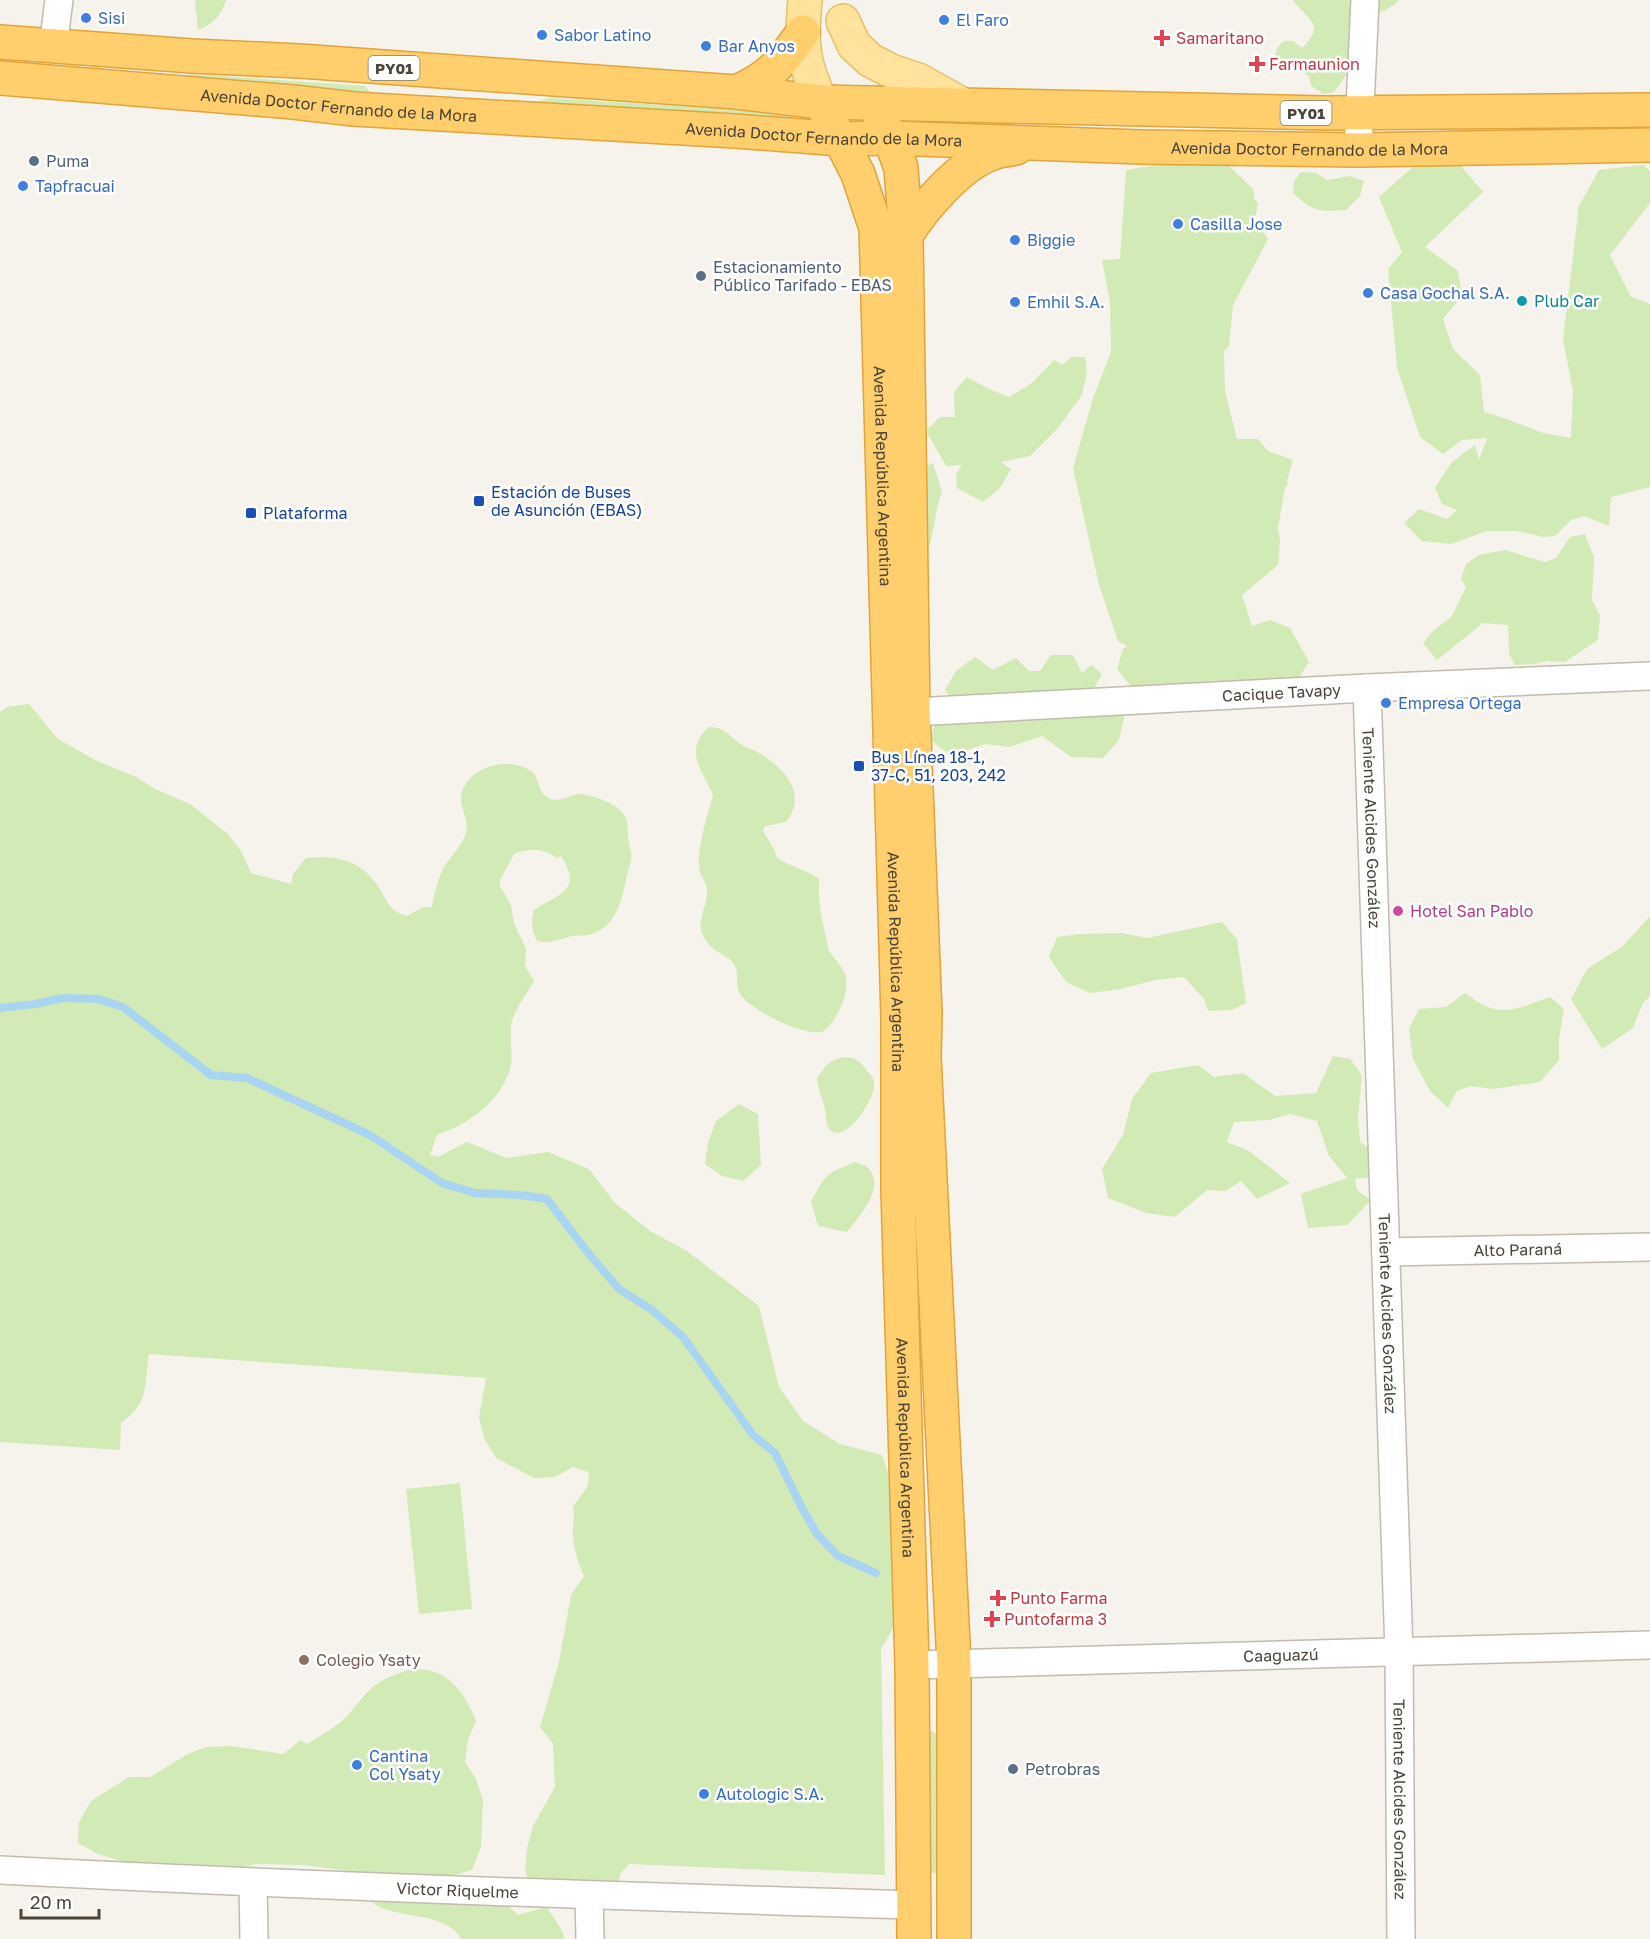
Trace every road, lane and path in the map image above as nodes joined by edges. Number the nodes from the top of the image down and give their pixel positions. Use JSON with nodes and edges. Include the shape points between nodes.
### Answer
{"nodes":[{"id":1,"x":59,"y":0,"type":"edge"},
{"id":2,"x":1365,"y":0,"type":"edge"},
{"id":3,"x":843,"y":10,"type":"edge"},
{"id":4,"x":804,"y":16,"type":"edge"},
{"id":5,"x":0,"y":42,"type":"edge"},
{"id":6,"x":53,"y":46,"type":"junction"},
{"id":7,"x":0,"y":52,"type":"edge"},
{"id":8,"x":192,"y":56,"type":"junction"},
{"id":9,"x":0,"y":78,"type":"edge"},
{"id":10,"x":580,"y":82,"type":"junction"},
{"id":11,"x":736,"y":92,"type":"junction"},
{"id":12,"x":821,"y":102,"type":"junction"},
{"id":13,"x":874,"y":103,"type":"junction"},
{"id":14,"x":963,"y":105,"type":"junction"},
{"id":15,"x":378,"y":110,"type":"junction"},
{"id":16,"x":1650,"y":110,"type":"edge"},
{"id":17,"x":1360,"y":112,"type":"junction"},
{"id":18,"x":787,"y":136,"type":"junction"},
{"id":19,"x":890,"y":138,"type":"junction"},
{"id":20,"x":841,"y":139,"type":"junction"},
{"id":21,"x":1042,"y":142,"type":"junction"},
{"id":22,"x":1650,"y":146,"type":"edge"},
{"id":23,"x":1359,"y":150,"type":"junction"},
{"id":24,"x":871,"y":211,"type":"junction"},
{"id":25,"x":906,"y":236,"type":"junction"},
{"id":26,"x":1650,"y":676,"type":"edge"},
{"id":27,"x":1367,"y":688,"type":"junction"},
{"id":28,"x":913,"y":712,"type":"junction"},
{"id":29,"x":1650,"y":1247,"type":"edge"},
{"id":30,"x":1386,"y":1252,"type":"junction"},
{"id":31,"x":1650,"y":1645,"type":"edge"},
{"id":32,"x":1399,"y":1652,"type":"junction"},
{"id":33,"x":954,"y":1664,"type":"junction"},
{"id":34,"x":912,"y":1665,"type":"junction"},
{"id":35,"x":0,"y":1870,"type":"edge"},
{"id":36,"x":253,"y":1883,"type":"junction"},
{"id":37,"x":589,"y":1896,"type":"junction"},
{"id":38,"x":913,"y":1905,"type":"junction"},
{"id":39,"x":254,"y":1939,"type":"edge"},
{"id":40,"x":590,"y":1939,"type":"edge"},
{"id":41,"x":914,"y":1939,"type":"edge"},
{"id":42,"x":954,"y":1939,"type":"edge"},
{"id":43,"x":1401,"y":1939,"type":"edge"}],
"edges":[{"from":1,"to":6,"type":"street"},
{"from":2,"to":17,"type":"street"},
{"from":3,"to":13,"type":"main road","name":"Avenida República Argentina","via":[[844,46],[851,69]]},
{"from":3,"to":14,"type":"main road","via":[[854,45],[870,60]]},
{"from":4,"to":11,"type":"highway","via":[[786,56],[768,76]]},
{"from":4,"to":12,"type":"main road","name":"Avenida República Argentina","via":[[804,59]]},
{"from":5,"to":6,"type":"highway","name":"Avenida Doctor Fernando de la Mora","number":"PY01"},
{"from":6,"to":8,"type":"highway","name":"Avenida Doctor Fernando de la Mora","number":"PY01"},
{"from":7,"to":8,"type":"highway","via":[[147,60]]},
{"from":8,"to":10,"type":"highway","name":"Avenida Doctor Fernando de la Mora","number":"PY01"},
{"from":9,"to":15,"type":"highway","name":"Avenida Doctor Fernando de la Mora","number":"PY01"},
{"from":10,"to":11,"type":"highway","name":"Avenida Doctor Fernando de la Mora","number":"PY01"},
{"from":10,"to":15,"type":"highway","via":[[537,91],[390,85],[381,93]]},
{"from":11,"to":12,"type":"highway","name":"Avenida Doctor Fernando de la Mora","number":"PY01"},
{"from":12,"to":13,"type":"highway","name":"Avenida Doctor Fernando de la Mora","number":"PY01"},
{"from":12,"to":20,"type":"highway","name":"Avenida República Argentina"},
{"from":13,"to":14,"type":"highway","name":"Avenida Doctor Fernando de la Mora","number":"PY01"},
{"from":13,"to":19,"type":"highway","name":"Avenida República Argentina"},
{"from":14,"to":17,"type":"highway","name":"Avenida Doctor Fernando de la Mora","number":"PY01"},
{"from":15,"to":18,"type":"highway","name":"Avenida Doctor Fernando de la Mora","number":"PY01"},
{"from":16,"to":17,"type":"highway","name":"Avenida Doctor Fernando de la Mora","number":"PY01"},
{"from":17,"to":23,"type":"street"},
{"from":18,"to":20,"type":"highway","name":"Avenida Doctor Fernando de la Mora","number":"PY01"},
{"from":18,"to":24,"type":"highway","via":[[822,150],[847,175]]},
{"from":19,"to":20,"type":"highway","name":"Avenida Doctor Fernando de la Mora","number":"PY01"},
{"from":19,"to":21,"type":"highway","name":"Avenida Doctor Fernando de la Mora","number":"PY01"},
{"from":19,"to":25,"type":"highway","name":"Avenida República Argentina","via":[[901,168]]},
{"from":20,"to":24,"type":"highway","name":"Avenida República Argentina"},
{"from":21,"to":23,"type":"highway","name":"Avenida Doctor Fernando de la Mora","number":"PY01"},
{"from":21,"to":25,"type":"highway","via":[[992,153],[968,167],[922,211]]},
{"from":22,"to":23,"type":"highway","name":"Avenida Doctor Fernando de la Mora","number":"PY01"},
{"from":24,"to":34,"type":"highway","name":"Avenida República Argentina","via":[[876,228]]},
{"from":25,"to":28,"type":"highway","name":"Avenida República Argentina"},
{"from":26,"to":27,"type":"street","name":"Cacique Tavapy"},
{"from":27,"to":28,"type":"street","name":"Cacique Tavapy"},
{"from":27,"to":30,"type":"street","name":"Teniente Alcides González"},
{"from":28,"to":33,"type":"highway","name":"Avenida República Argentina","via":[[924,1057]]},
{"from":29,"to":30,"type":"street","name":"Alto Paraná"},
{"from":30,"to":32,"type":"street","name":"Teniente Alcides González"},
{"from":31,"to":32,"type":"street","name":"Caaguazú"},
{"from":32,"to":33,"type":"street","name":"Caaguazú"},
{"from":32,"to":43,"type":"street","name":"Teniente Alcides González"},
{"from":33,"to":34,"type":"street","name":"Caaguazú"},
{"from":33,"to":42,"type":"highway","name":"Avenida República Argentina"},
{"from":34,"to":38,"type":"highway","name":"Avenida República Argentina"},
{"from":35,"to":36,"type":"street","name":"Victor Riquelme"},
{"from":36,"to":37,"type":"street","name":"Victor Riquelme"},
{"from":36,"to":39,"type":"street"},
{"from":37,"to":38,"type":"street","name":"Victor Riquelme"},
{"from":37,"to":40,"type":"street"},
{"from":38,"to":41,"type":"highway","name":"Avenida República Argentina"}]}
